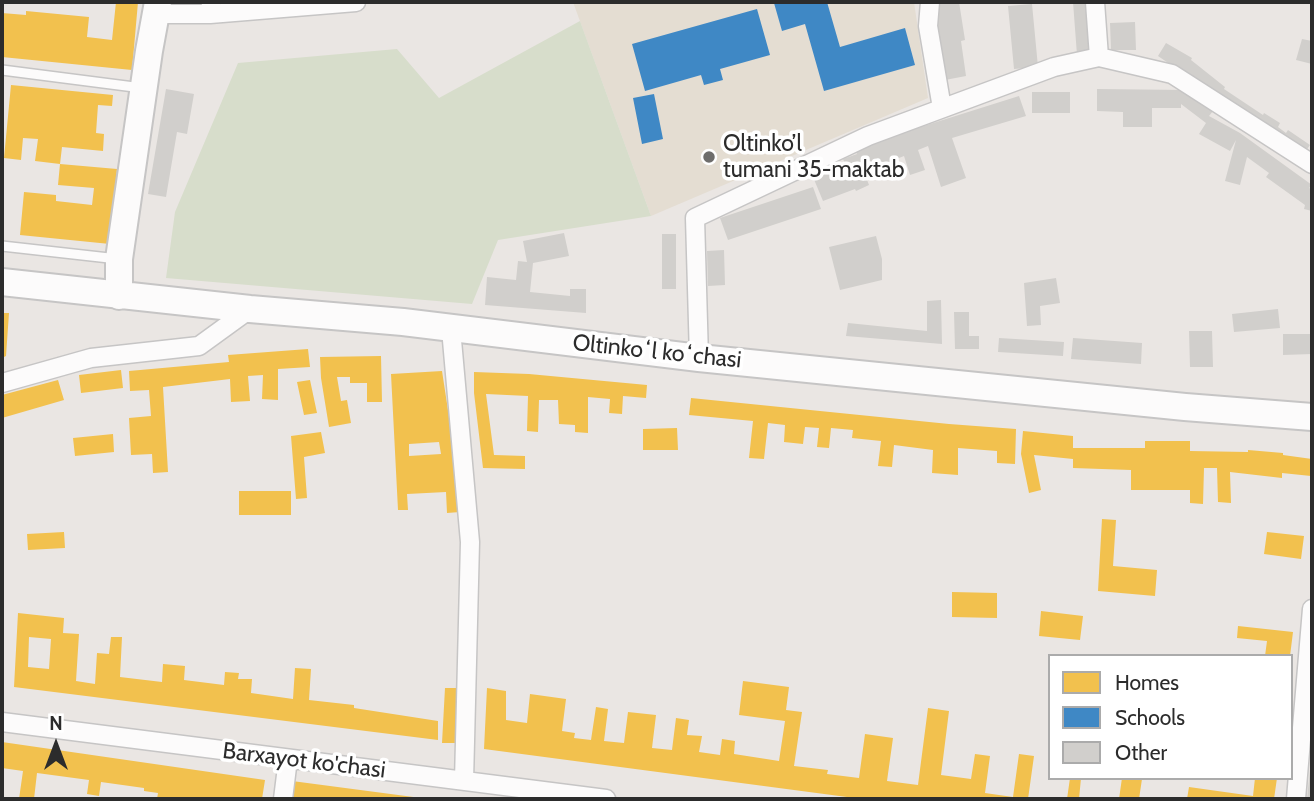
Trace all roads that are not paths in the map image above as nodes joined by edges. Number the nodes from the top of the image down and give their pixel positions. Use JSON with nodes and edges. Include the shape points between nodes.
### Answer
{"nodes":[{"id":1,"x":356,"y":2,"type":"edge"},
{"id":2,"x":930,"y":2,"type":"edge"},
{"id":3,"x":1095,"y":2,"type":"edge"},
{"id":4,"x":157,"y":8,"type":"edge"},
{"id":5,"x":210,"y":8,"type":"edge"},
{"id":6,"x":1099,"y":57,"type":"junction"},
{"id":7,"x":2,"y":70,"type":"edge"},
{"id":8,"x":144,"y":88,"type":"junction"},
{"id":9,"x":942,"y":108,"type":"junction"},
{"id":10,"x":1312,"y":164,"type":"edge"},
{"id":11,"x":2,"y":246,"type":"edge"},
{"id":12,"x":119,"y":259,"type":"junction"},
{"id":13,"x":2,"y":282,"type":"edge"},
{"id":14,"x":119,"y":296,"type":"junction"},
{"id":15,"x":250,"y":309,"type":"junction"},
{"id":16,"x":452,"y":329,"type":"junction"},
{"id":17,"x":699,"y":358,"type":"junction"},
{"id":18,"x":2,"y":383,"type":"edge"},
{"id":19,"x":1312,"y":417,"type":"edge"},
{"id":20,"x":1312,"y":610,"type":"edge"},
{"id":21,"x":2,"y":722,"type":"edge"},
{"id":22,"x":288,"y":759,"type":"junction"},
{"id":23,"x":464,"y":781,"type":"junction"},
{"id":24,"x":283,"y":799,"type":"edge"},
{"id":25,"x":606,"y":799,"type":"edge"},
{"id":26,"x":1296,"y":799,"type":"edge"}],
"edges":[{"from":1,"to":5,"type":"street"},
{"from":2,"to":9,"type":"street","via":[[928,26]]},
{"from":3,"to":6,"type":"street"},
{"from":4,"to":5,"type":"street"},
{"from":4,"to":8,"type":"main road"},
{"from":6,"to":9,"type":"street","via":[[1054,66]]},
{"from":6,"to":10,"type":"street","via":[[1172,74]]},
{"from":7,"to":8,"type":"lane"},
{"from":8,"to":12,"type":"main road"},
{"from":9,"to":17,"type":"street","via":[[868,136],[695,218]]},
{"from":11,"to":12,"type":"lane"},
{"from":12,"to":14,"type":"main road"},
{"from":13,"to":14,"type":"main road","name":"Oltinkoʻl koʻchasi"},
{"from":14,"to":15,"type":"main road","name":"Oltinkoʻl koʻchasi"},
{"from":15,"to":16,"type":"main road","name":"Oltinkoʻl koʻchasi"},
{"from":15,"to":18,"type":"street","via":[[199,345],[91,358]]},
{"from":16,"to":17,"type":"main road","name":"Oltinkoʻl koʻchasi"},
{"from":16,"to":23,"type":"street","via":[[470,542]]},
{"from":17,"to":19,"type":"main road","name":"Oltinkoʻl koʻchasi"},
{"from":20,"to":26,"type":"street"},
{"from":21,"to":22,"type":"street","name":"Barxayot ko'chasi"},
{"from":22,"to":23,"type":"street","name":"Barxayot ko'chasi"},
{"from":22,"to":24,"type":"street"},
{"from":23,"to":25,"type":"street","name":"Barxayot ko'chasi"}]}
